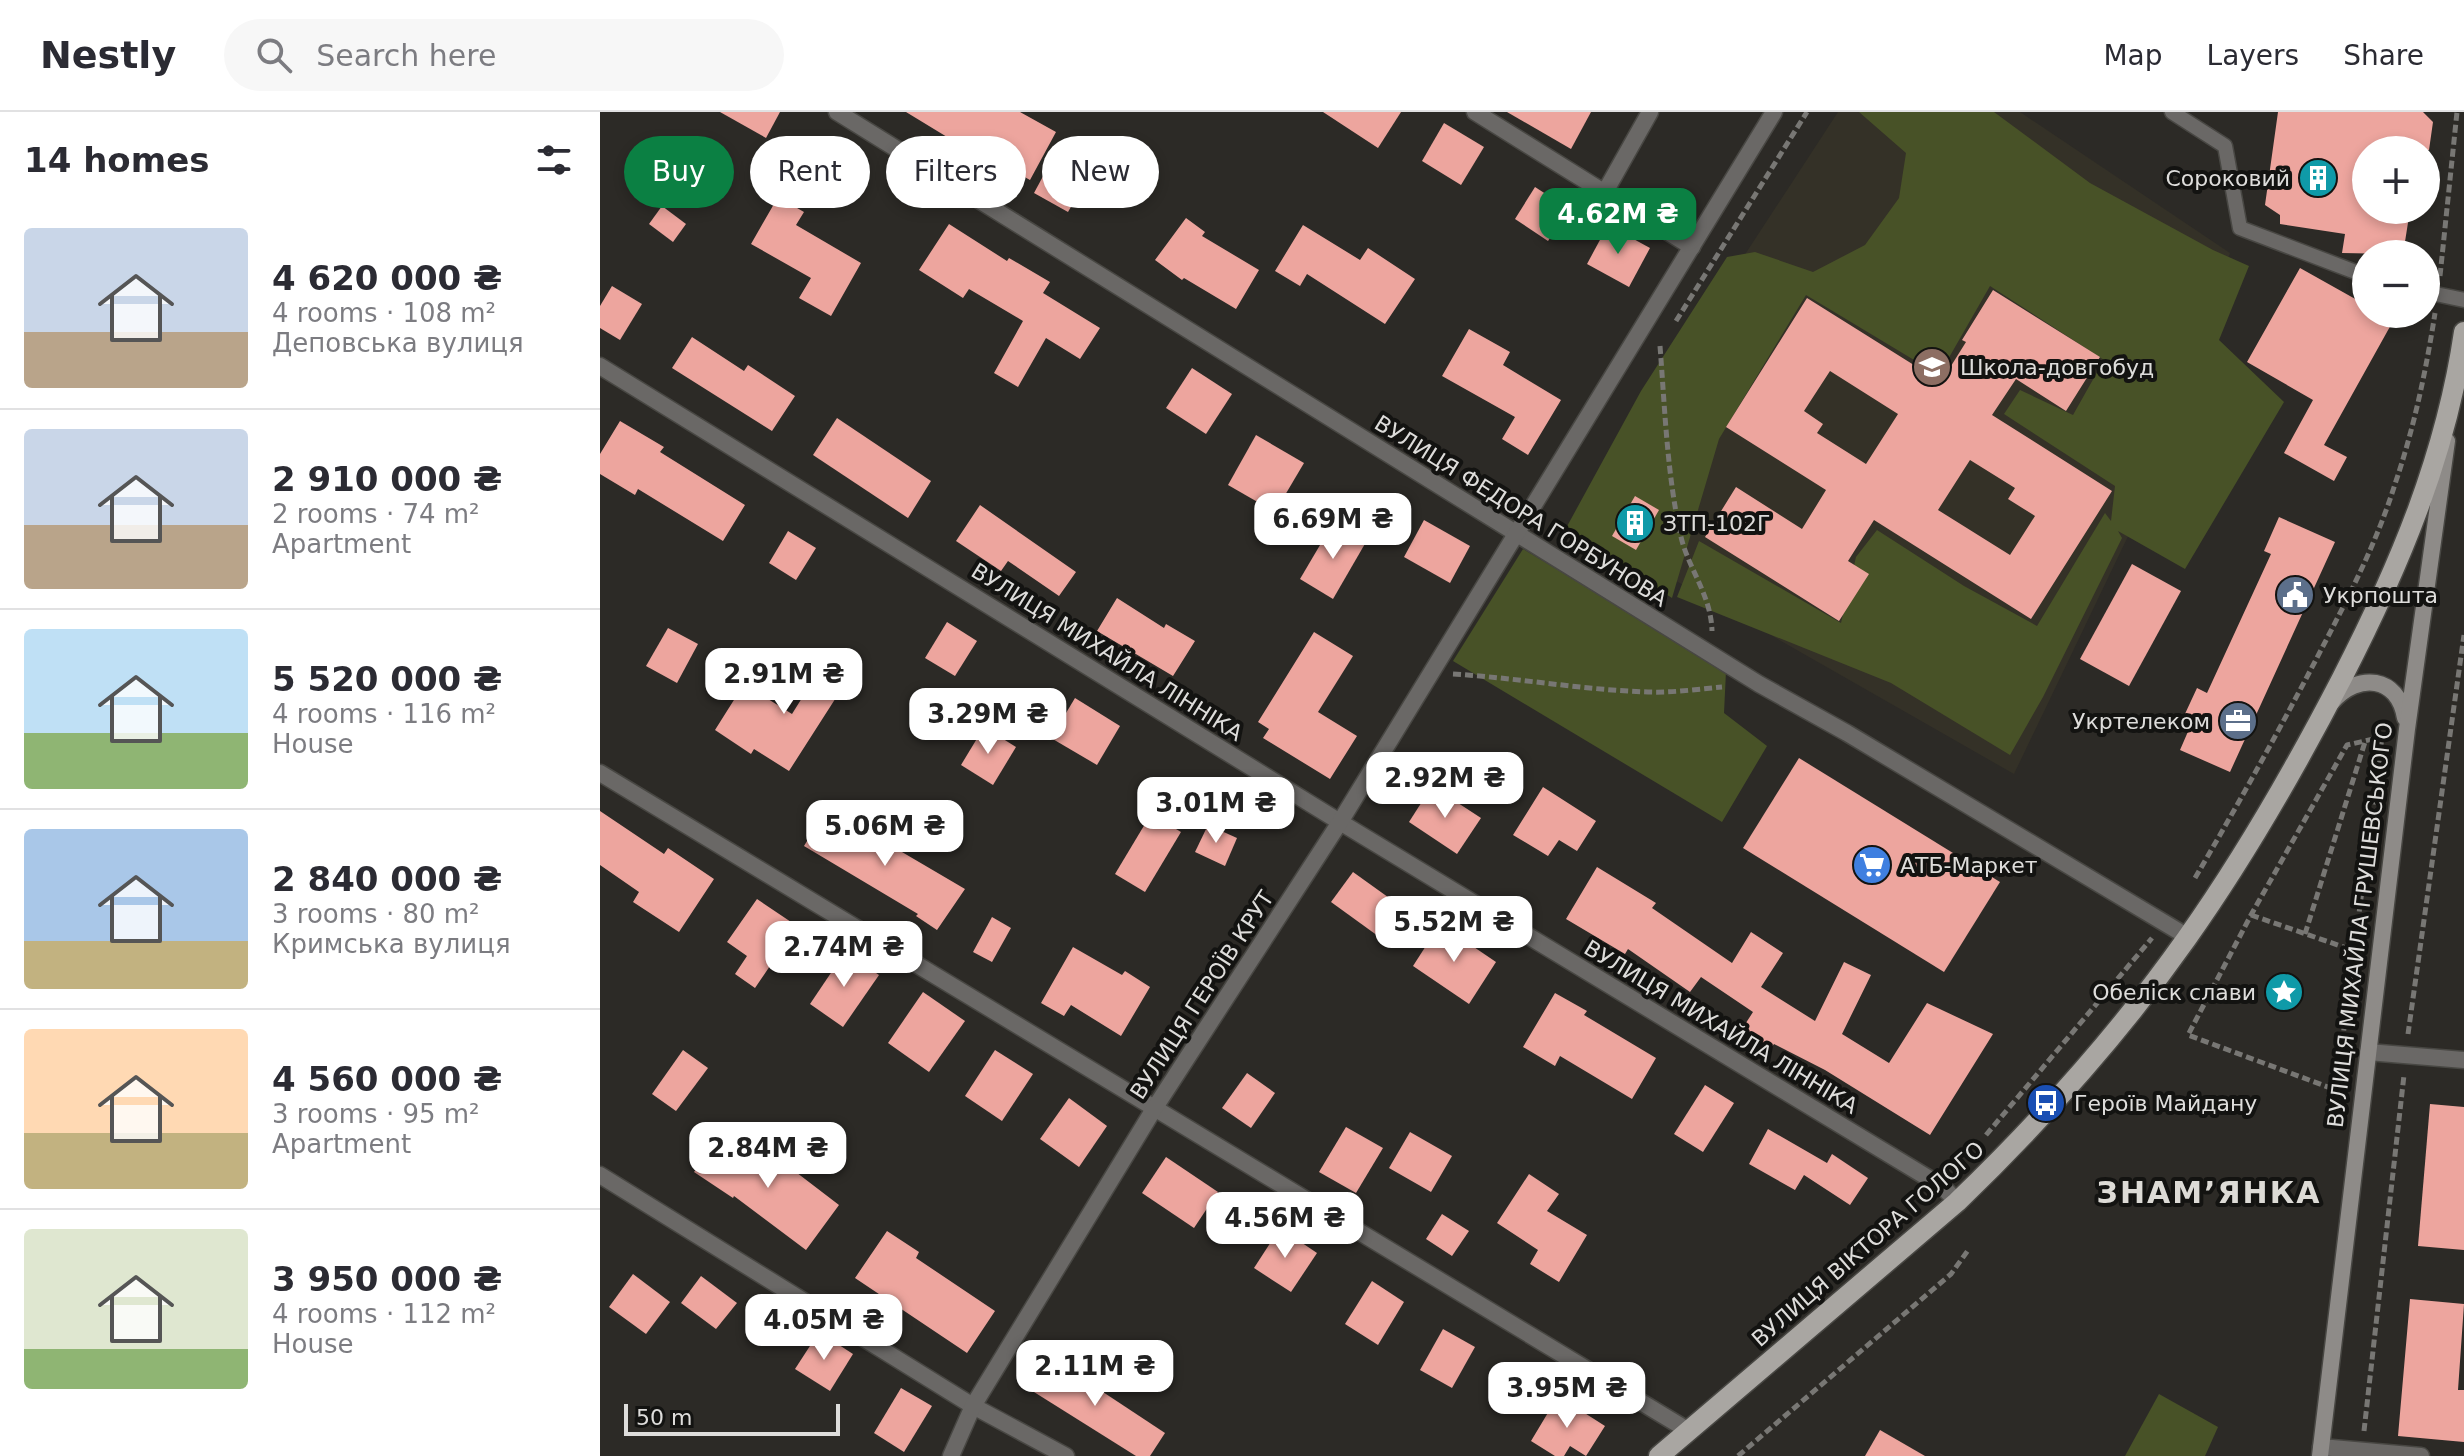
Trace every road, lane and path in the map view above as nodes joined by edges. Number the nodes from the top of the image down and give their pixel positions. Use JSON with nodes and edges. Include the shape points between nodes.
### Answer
{"nodes":[{"id":1,"x":837,"y":112,"type":"edge"},
{"id":2,"x":1650,"y":112,"type":"edge"},
{"id":3,"x":1774,"y":112,"type":"edge"},
{"id":4,"x":1807,"y":112,"type":"edge"},
{"id":5,"x":2172,"y":112,"type":"edge"},
{"id":6,"x":2457,"y":112,"type":"edge"},
{"id":7,"x":1478,"y":113,"type":"edge"},
{"id":8,"x":1605,"y":192,"type":"junction"},
{"id":9,"x":2439,"y":240,"type":"edge"},
{"id":10,"x":1692,"y":247,"type":"junction"},
{"id":11,"x":2352,"y":271,"type":"edge"},
{"id":12,"x":2440,"y":295,"type":"edge"},
{"id":13,"x":2464,"y":300,"type":"edge"},
{"id":14,"x":2429,"y":328,"type":"edge"},
{"id":15,"x":2464,"y":332,"type":"edge"},
{"id":16,"x":1660,"y":346,"type":"junction"},
{"id":17,"x":1652,"y":359,"type":"dead end"},
{"id":18,"x":600,"y":366,"type":"edge"},
{"id":19,"x":2458,"y":401,"type":"edge"},
{"id":20,"x":1516,"y":535,"type":"junction"},
{"id":21,"x":2396,"y":566,"type":"joint"},
{"id":22,"x":1713,"y":656,"type":"junction"},
{"id":23,"x":1450,"y":674,"type":"dead end"},
{"id":24,"x":1759,"y":684,"type":"junction"},
{"id":25,"x":2326,"y":709,"type":"junction"},
{"id":26,"x":2407,"y":729,"type":"junction"},
{"id":27,"x":2366,"y":741,"type":"junction"},
{"id":28,"x":600,"y":773,"type":"edge"},
{"id":29,"x":1340,"y":822,"type":"junction"},
{"id":30,"x":2194,"y":881,"type":"dead end"},
{"id":31,"x":2251,"y":915,"type":"junction"},
{"id":32,"x":2165,"y":923,"type":"junction"},
{"id":33,"x":2305,"y":934,"type":"junction"},
{"id":34,"x":2188,"y":937,"type":"junction"},
{"id":35,"x":2355,"y":951,"type":"junction"},
{"id":36,"x":2368,"y":1052,"type":"junction"},
{"id":37,"x":2464,"y":1060,"type":"edge"},
{"id":38,"x":1154,"y":1109,"type":"junction"},
{"id":39,"x":1983,"y":1139,"type":"dead end"},
{"id":40,"x":600,"y":1175,"type":"edge"},
{"id":41,"x":1957,"y":1202,"type":"junction"},
{"id":42,"x":1969,"y":1249,"type":"dead end"},
{"id":43,"x":973,"y":1406,"type":"junction"},
{"id":44,"x":1689,"y":1431,"type":"junction"},
{"id":45,"x":2321,"y":1451,"type":"edge"},
{"id":46,"x":951,"y":1456,"type":"edge"},
{"id":47,"x":1066,"y":1456,"type":"edge"},
{"id":48,"x":1659,"y":1456,"type":"edge"},
{"id":49,"x":1738,"y":1456,"type":"edge"},
{"id":50,"x":2421,"y":1456,"type":"edge"}],
"edges":[{"from":1,"to":20,"type":"street","name":"ВУЛИЦЯ ФЕДОРА ГОРБУНОВА"},
{"from":2,"to":8,"type":"street"},
{"from":3,"to":10,"type":"street","name":"ВУЛИЦЯ ГЕРОЇВ КРУТ"},
{"from":4,"to":16,"type":"path"},
{"from":5,"to":11,"type":"lane","via":[[2225,146],[2240,228]]},
{"from":6,"to":9,"type":"path"},
{"from":7,"to":8,"type":"street"},
{"from":8,"to":10,"type":"street"},
{"from":10,"to":20,"type":"street","name":"ВУЛИЦЯ ГЕРОЇВ КРУТ"},
{"from":12,"to":13,"type":"lane"},
{"from":14,"to":30,"type":"path","via":[[2413,424],[2372,546],[2267,756]]},
{"from":15,"to":19,"type":"main road","name":"ВУЛИЦЯ МИХАЙЛА ГРУШЕВСЬКОГО"},
{"from":16,"to":17,"type":"path"},
{"from":16,"to":22,"type":"path","via":[[1671,482],[1682,541],[1712,611]]},
{"from":18,"to":29,"type":"street","name":"ВУЛИЦЯ МИХАЙЛА ЛІННІКА"},
{"from":19,"to":21,"type":"main road","name":"ВУЛИЦЯ МИХАЙЛА ГРУШЕВСЬКОГО"},
{"from":19,"to":26,"type":"main road","name":"ВУЛИЦЯ МИХАЙЛА ГРУШЕВСЬКОГО"},
{"from":20,"to":22,"type":"street","name":"ВУЛИЦЯ ФЕДОРА ГОРБУНОВА"},
{"from":20,"to":29,"type":"street","name":"ВУЛИЦЯ ГЕРОЇВ КРУТ"},
{"from":21,"to":25,"type":"main road","name":"ВУЛИЦЯ ВІКТОРА ГОЛОГО"},
{"from":22,"to":24,"type":"street","name":"ВУЛИЦЯ ФЕДОРА ГОРБУНОВА"},
{"from":23,"to":24,"type":"path","via":[[1651,692]]},
{"from":24,"to":32,"type":"street","name":"ВУЛИЦЯ ФЕДОРА ГОРБУНОВА"},
{"from":25,"to":26,"type":"main road","via":[[2342,690],[2377,683],[2391,688],[2403,703]]},
{"from":25,"to":34,"type":"main road","name":"ВУЛИЦЯ ВІКТОРА ГОЛОГО"},
{"from":26,"to":36,"type":"main road","name":"ВУЛИЦЯ МИХАЙЛА ГРУШЕВСЬКОГО"},
{"from":27,"to":31,"type":"path","via":[[2347,745]]},
{"from":27,"to":33,"type":"path"},
{"from":27,"to":35,"type":"path","via":[[2382,737]]},
{"from":28,"to":38,"type":"street"},
{"from":29,"to":38,"type":"street","name":"ВУЛИЦЯ ГЕРОЇВ КРУТ"},
{"from":29,"to":41,"type":"street","name":"ВУЛИЦЯ МИХАЙЛА ЛІННІКА","via":[[1943,1187]]},
{"from":31,"to":33,"type":"path"},
{"from":31,"to":35,"type":"path","via":[[2188,1035],[2336,1090]]},
{"from":32,"to":34,"type":"street","name":"ВУЛИЦЯ ФЕДОРА ГОРБУНОВА"},
{"from":32,"to":39,"type":"path"},
{"from":33,"to":35,"type":"path"},
{"from":34,"to":41,"type":"main road","name":"ВУЛИЦЯ ВІКТОРА ГОЛОГО","via":[[2103,1046]]},
{"from":36,"to":37,"type":"street"},
{"from":36,"to":45,"type":"main road","name":"ВУЛИЦЯ МИХАЙЛА ГРУШЕВСЬКОГО"},
{"from":38,"to":43,"type":"street","name":"ВУЛИЦЯ ГЕРОЇВ КРУТ"},
{"from":38,"to":44,"type":"street"},
{"from":40,"to":43,"type":"street"},
{"from":41,"to":44,"type":"main road","name":"ВУЛИЦЯ ВІКТОРА ГОЛОГО"},
{"from":42,"to":49,"type":"path","via":[[1951,1274]]},
{"from":43,"to":46,"type":"street","name":"ВУЛИЦЯ ГЕРОЇВ КРУТ"},
{"from":43,"to":47,"type":"street"},
{"from":44,"to":48,"type":"main road","name":"ВУЛИЦЯ ВІКТОРА ГОЛОГО"},
{"from":45,"to":50,"type":"street"}]}
